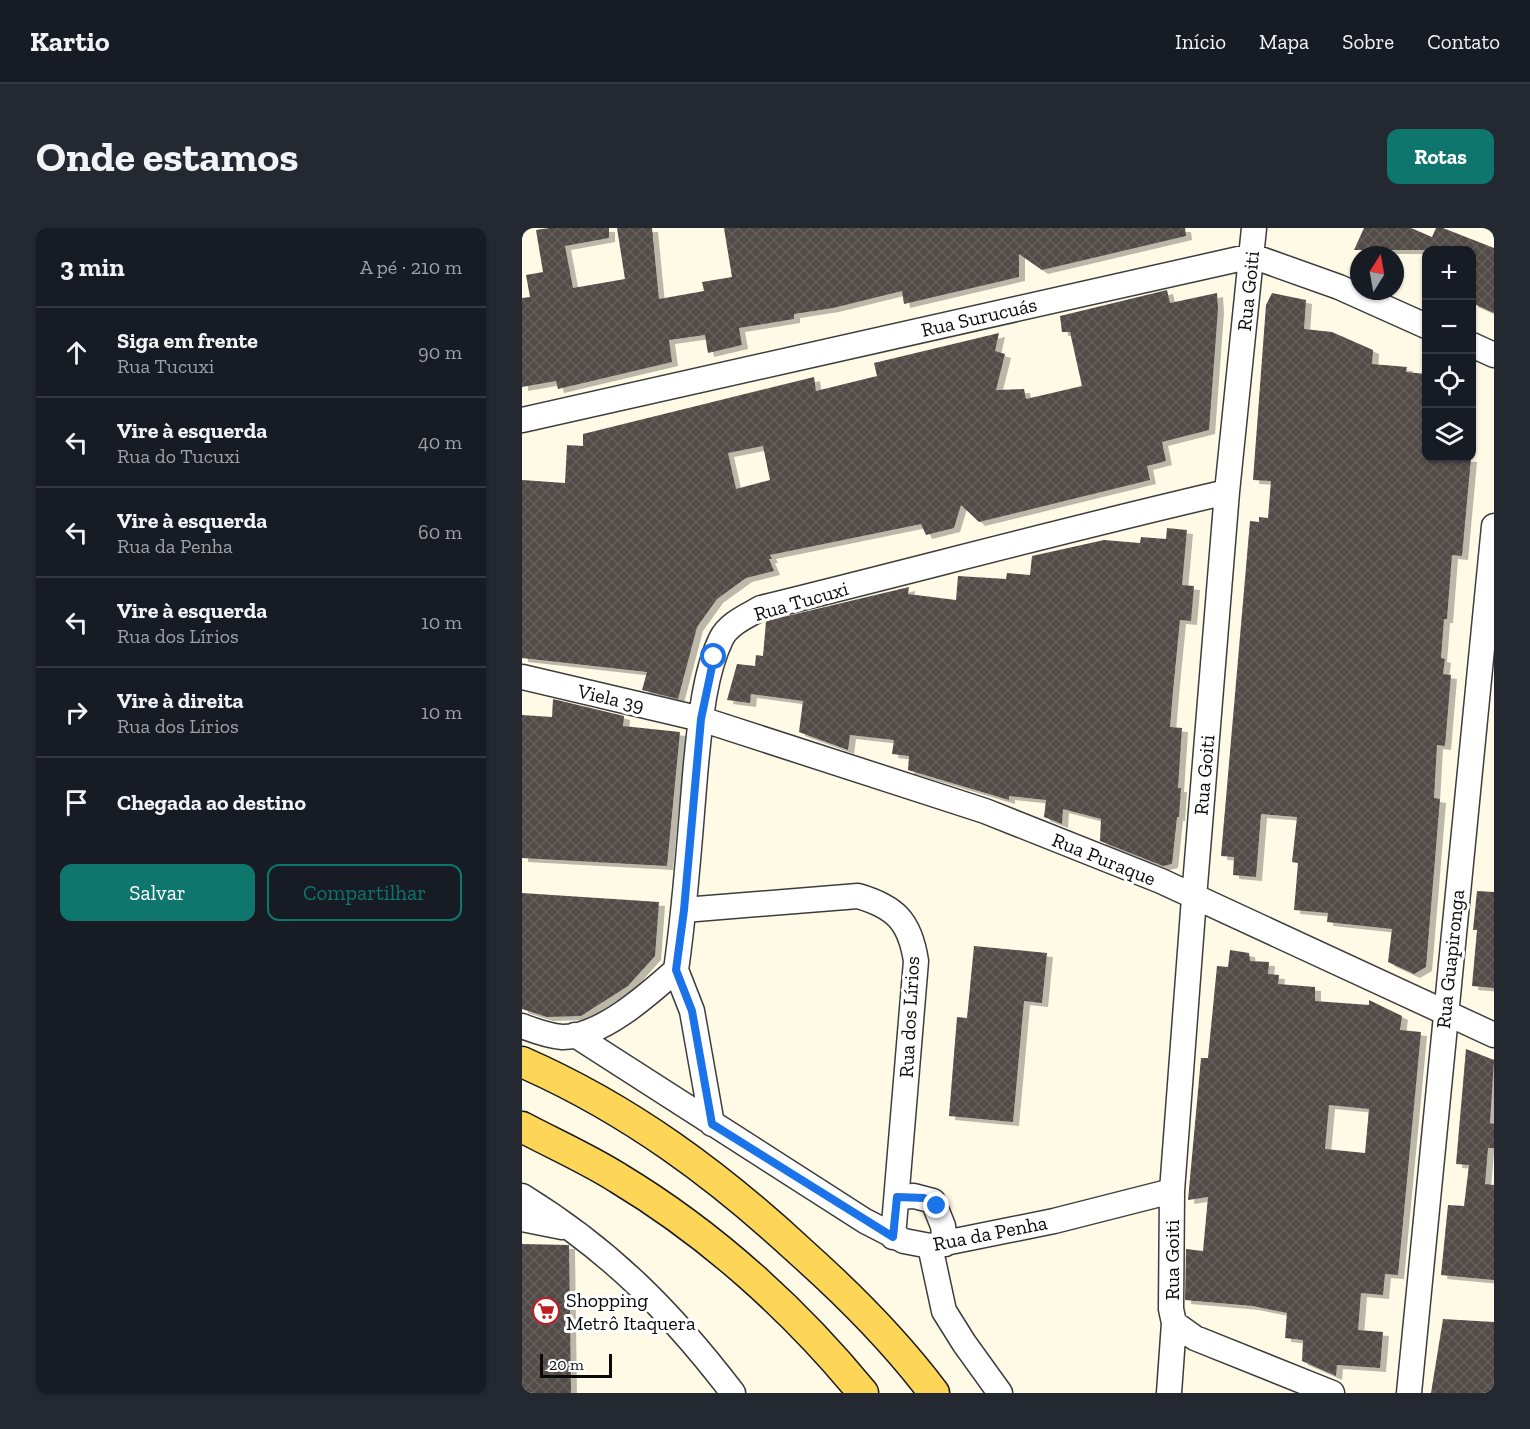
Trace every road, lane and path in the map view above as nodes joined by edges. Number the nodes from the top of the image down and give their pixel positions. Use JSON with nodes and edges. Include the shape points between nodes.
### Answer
{"nodes":[{"id":1,"x":1254,"y":228,"type":"edge"},
{"id":2,"x":1252,"y":256,"type":"junction"},
{"id":3,"x":1422,"y":324,"type":"edge"},
{"id":4,"x":1476,"y":347,"type":"edge"},
{"id":5,"x":1494,"y":355,"type":"edge"},
{"id":6,"x":522,"y":420,"type":"edge"},
{"id":7,"x":1227,"y":492,"type":"junction"},
{"id":8,"x":1494,"y":526,"type":"edge"},
{"id":9,"x":522,"y":677,"type":"edge"},
{"id":10,"x":701,"y":719,"type":"junction"},
{"id":11,"x":1194,"y":898,"type":"junction"},
{"id":12,"x":684,"y":910,"type":"junction"},
{"id":13,"x":676,"y":970,"type":"junction"},
{"id":14,"x":1444,"y":1011,"type":"junction"},
{"id":15,"x":522,"y":1026,"type":"edge"},
{"id":16,"x":575,"y":1035,"type":"junction"},
{"id":17,"x":1494,"y":1035,"type":"edge"},
{"id":18,"x":522,"y":1062,"type":"edge"},
{"id":19,"x":712,"y":1124,"type":"junction"},
{"id":20,"x":522,"y":1127,"type":"edge"},
{"id":21,"x":1172,"y":1191,"type":"junction"},
{"id":22,"x":522,"y":1196,"type":"edge"},
{"id":23,"x":897,"y":1197,"type":"junction"},
{"id":24,"x":522,"y":1219,"type":"edge"},
{"id":25,"x":570,"y":1228,"type":"junction"},
{"id":26,"x":893,"y":1237,"type":"junction"},
{"id":27,"x":937,"y":1245,"type":"junction"},
{"id":28,"x":1173,"y":1333,"type":"junction"},
{"id":29,"x":1282,"y":1383,"type":"edge"},
{"id":30,"x":733,"y":1393,"type":"edge"},
{"id":31,"x":863,"y":1393,"type":"edge"},
{"id":32,"x":934,"y":1393,"type":"edge"},
{"id":33,"x":1000,"y":1393,"type":"edge"},
{"id":34,"x":1169,"y":1393,"type":"edge"},
{"id":35,"x":1332,"y":1393,"type":"edge"},
{"id":36,"x":1409,"y":1393,"type":"edge"}],
"edges":[{"from":1,"to":2,"type":"street","name":"Rua Goiti"},
{"from":2,"to":3,"type":"street","via":[[1339,287]]},
{"from":2,"to":6,"type":"street","name":"Rua Surucuás"},
{"from":2,"to":7,"type":"street","name":"Rua Goiti"},
{"from":4,"to":5,"type":"street"},
{"from":7,"to":10,"type":"street","name":"Rua Tucuxi","via":[[761,608],[722,636]]},
{"from":7,"to":11,"type":"street","name":"Rua Goiti"},
{"from":8,"to":14,"type":"street","name":"Rua Guapironga"},
{"from":9,"to":10,"type":"street","name":"Viela 39"},
{"from":10,"to":11,"type":"street","name":"Rua Puraque","via":[[985,812],[1161,881]]},
{"from":10,"to":12,"type":"street","name":"Rua Tucuxi"},
{"from":11,"to":14,"type":"street","name":"Rua Puraque"},
{"from":11,"to":21,"type":"street","name":"Rua Goiti"},
{"from":12,"to":13,"type":"street","name":"Rua Tucuxi"},
{"from":12,"to":23,"type":"street","name":"Rua dos Lírios","via":[[858,896],[882,903],[897,915],[913,941],[915,961]]},
{"from":13,"to":16,"type":"street","via":[[637,1002],[598,1027]]},
{"from":13,"to":19,"type":"street","via":[[692,1011]]},
{"from":14,"to":17,"type":"street","name":"Rua Puraque"},
{"from":14,"to":36,"type":"street","name":"Rua Guapironga"},
{"from":15,"to":16,"type":"street","via":[[550,1035]]},
{"from":16,"to":19,"type":"street","name":"Rua da Penha"},
{"from":18,"to":32,"type":"main road","via":[[569,1082],[638,1122],[741,1197],[866,1311]]},
{"from":19,"to":26,"type":"street","name":"Rua da Penha"},
{"from":20,"to":31,"type":"main road","via":[[619,1178],[721,1250],[830,1353]]},
{"from":21,"to":27,"type":"street","name":"Rua da Penha"},
{"from":21,"to":28,"type":"street","name":"Rua Goiti"},
{"from":22,"to":25,"type":"street"},
{"from":23,"to":26,"type":"street","name":"Rua dos Lírios"},
{"from":23,"to":27,"type":"street","via":[[914,1196],[933,1202],[940,1214]]},
{"from":24,"to":25,"type":"street"},
{"from":25,"to":30,"type":"street","via":[[662,1305]]},
{"from":26,"to":27,"type":"street","name":"Rua da Penha","via":[[918,1246]]},
{"from":27,"to":33,"type":"street","via":[[944,1311]]},
{"from":28,"to":29,"type":"street","name":"Rua Goiti","via":[[1195,1338]]},
{"from":28,"to":34,"type":"street"},
{"from":29,"to":35,"type":"street","name":"Rua Goiti"}]}
